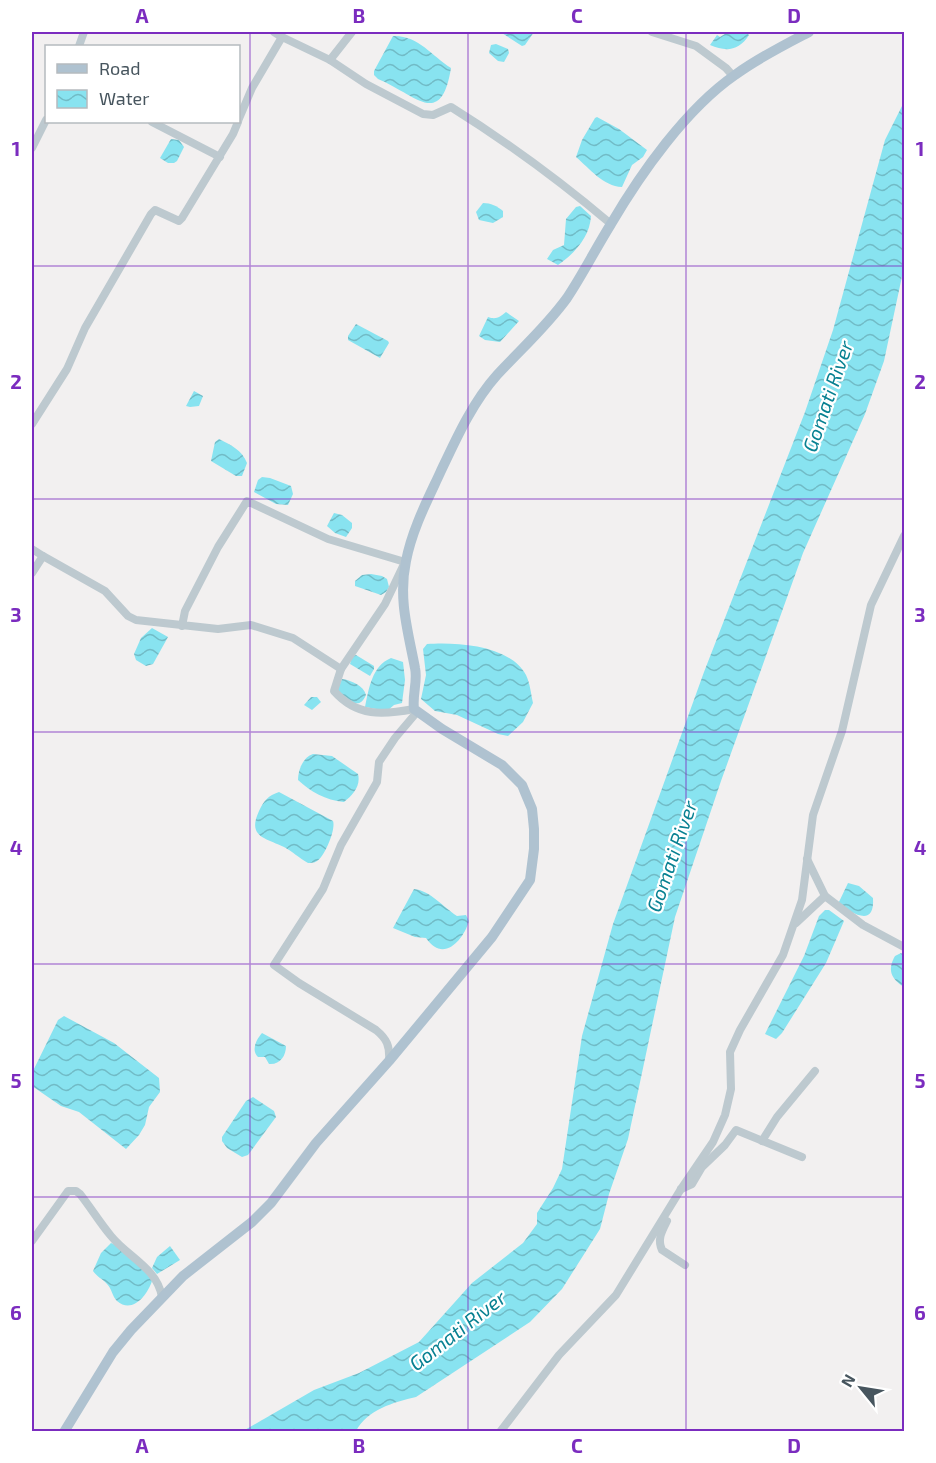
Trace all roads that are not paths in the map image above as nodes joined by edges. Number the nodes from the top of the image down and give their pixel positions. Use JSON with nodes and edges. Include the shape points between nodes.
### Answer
{"nodes":[{"id":1,"x":274,"y":32,"type":"edge"},
{"id":2,"x":352,"y":32,"type":"edge"},
{"id":3,"x":652,"y":32,"type":"edge"},
{"id":4,"x":809,"y":32,"type":"edge"},
{"id":5,"x":282,"y":37,"type":"junction"},
{"id":6,"x":330,"y":60,"type":"junction"},
{"id":7,"x":733,"y":76,"type":"junction"},
{"id":8,"x":240,"y":116,"type":"edge"},
{"id":9,"x":45,"y":122,"type":"edge"},
{"id":10,"x":155,"y":123,"type":"edge"},
{"id":11,"x":237,"y":123,"type":"edge"},
{"id":12,"x":32,"y":148,"type":"edge"},
{"id":13,"x":220,"y":157,"type":"junction"},
{"id":14,"x":611,"y":224,"type":"junction"},
{"id":15,"x":32,"y":424,"type":"edge"},
{"id":16,"x":904,"y":536,"type":"edge"},
{"id":17,"x":32,"y":549,"type":"edge"},
{"id":18,"x":43,"y":556,"type":"junction"},
{"id":19,"x":405,"y":562,"type":"junction"},
{"id":20,"x":32,"y":573,"type":"edge"},
{"id":21,"x":182,"y":626,"type":"junction"},
{"id":22,"x":341,"y":669,"type":"junction"},
{"id":23,"x":415,"y":710,"type":"junction"},
{"id":24,"x":807,"y":859,"type":"junction"},
{"id":25,"x":825,"y":896,"type":"junction"},
{"id":26,"x":794,"y":925,"type":"junction"},
{"id":27,"x":904,"y":947,"type":"edge"},
{"id":28,"x":389,"y":1061,"type":"junction"},
{"id":29,"x":815,"y":1071,"type":"dead end"},
{"id":30,"x":762,"y":1141,"type":"junction"},
{"id":31,"x":802,"y":1157,"type":"dead end"},
{"id":32,"x":685,"y":1188,"type":"junction"},
{"id":33,"x":32,"y":1241,"type":"edge"},
{"id":34,"x":685,"y":1265,"type":"dead end"},
{"id":35,"x":162,"y":1297,"type":"junction"},
{"id":36,"x":64,"y":1431,"type":"edge"},
{"id":37,"x":500,"y":1431,"type":"edge"}],
"edges":[{"from":1,"to":5,"type":"street"},
{"from":2,"to":6,"type":"street"},
{"from":3,"to":7,"type":"street","via":[[696,46]]},
{"from":4,"to":7,"type":"main road"},
{"from":5,"to":6,"type":"street"},
{"from":5,"to":8,"type":"street"},
{"from":6,"to":14,"type":"street","via":[[423,114],[433,115],[452,107],[574,193]]},
{"from":7,"to":14,"type":"main road","via":[[675,132]]},
{"from":9,"to":12,"type":"street"},
{"from":10,"to":13,"type":"street"},
{"from":11,"to":13,"type":"street"},
{"from":13,"to":15,"type":"street","via":[[182,218],[178,221],[155,210],[151,214],[85,328],[67,369]]},
{"from":14,"to":19,"type":"main road","via":[[547,324],[475,404],[426,503]]},
{"from":16,"to":24,"type":"street","via":[[871,605],[842,731],[813,815]]},
{"from":17,"to":18,"type":"street"},
{"from":18,"to":20,"type":"street"},
{"from":18,"to":21,"type":"street","via":[[105,591],[136,620]]},
{"from":19,"to":21,"type":"street","via":[[328,539],[247,501],[222,538],[185,611]]},
{"from":19,"to":22,"type":"street","via":[[385,604]]},
{"from":19,"to":23,"type":"main road","via":[[406,627],[416,670]]},
{"from":21,"to":22,"type":"street","via":[[218,629],[251,625],[293,638]]},
{"from":22,"to":23,"type":"street","via":[[334,691],[342,699],[375,714]]},
{"from":23,"to":28,"type":"street","via":[[379,762],[377,782],[341,845],[323,889],[274,965],[380,1034],[388,1045]]},
{"from":23,"to":28,"type":"main road","via":[[502,765],[522,785],[532,809],[534,849],[530,880],[513,908]]},
{"from":24,"to":25,"type":"street"},
{"from":24,"to":26,"type":"street","via":[[802,900]]},
{"from":25,"to":26,"type":"street"},
{"from":25,"to":27,"type":"street","via":[[863,926]]},
{"from":26,"to":32,"type":"street","via":[[783,955],[730,1052],[731,1089],[725,1115]]},
{"from":28,"to":35,"type":"main road","via":[[316,1143],[271,1203]]},
{"from":29,"to":30,"type":"street"},
{"from":30,"to":31,"type":"street"},
{"from":30,"to":32,"type":"street","via":[[736,1130]]},
{"from":32,"to":34,"type":"street","via":[[659,1241],[662,1250]]},
{"from":32,"to":37,"type":"street","via":[[616,1295],[559,1355]]},
{"from":33,"to":35,"type":"street","via":[[68,1191],[76,1191],[113,1238],[158,1282]]},
{"from":35,"to":36,"type":"main road","via":[[113,1352]]}]}
